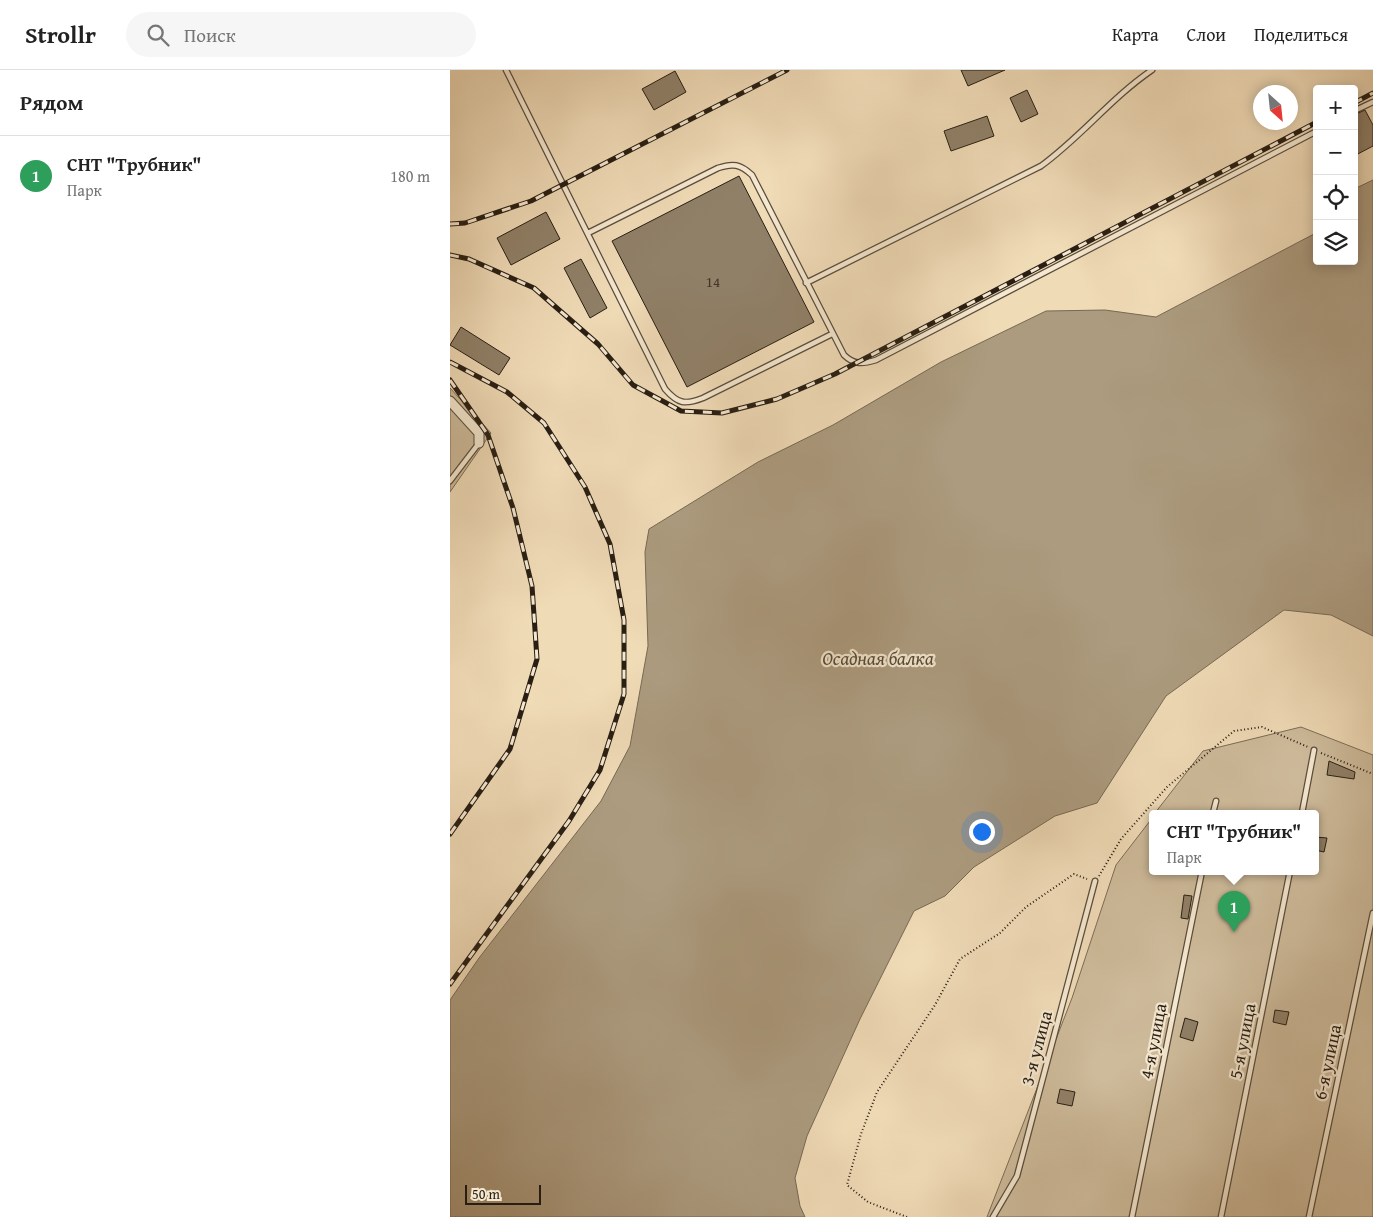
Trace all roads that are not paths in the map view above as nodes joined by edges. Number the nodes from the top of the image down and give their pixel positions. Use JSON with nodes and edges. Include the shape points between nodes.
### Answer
{"nodes":[{"id":1,"x":506,"y":70,"type":"edge"},
{"id":2,"x":1152,"y":70,"type":"edge"},
{"id":3,"x":1373,"y":102,"type":"edge"},
{"id":4,"x":1358,"y":110,"type":"edge"},
{"id":5,"x":1313,"y":133,"type":"edge"},
{"id":6,"x":588,"y":233,"type":"junction"},
{"id":7,"x":806,"y":283,"type":"junction"},
{"id":8,"x":832,"y":334,"type":"junction"},
{"id":9,"x":450,"y":401,"type":"edge"},
{"id":10,"x":479,"y":443,"type":"joint"},
{"id":11,"x":450,"y":481,"type":"edge"},
{"id":12,"x":1314,"y":750,"type":"road end"},
{"id":13,"x":1216,"y":801,"type":"dead end"},
{"id":14,"x":1214,"y":810,"type":"edge"},
{"id":15,"x":1303,"y":810,"type":"edge"},
{"id":16,"x":1201,"y":875,"type":"edge"},
{"id":17,"x":1289,"y":875,"type":"edge"},
{"id":18,"x":1095,"y":882,"type":"road end"},
{"id":19,"x":1373,"y":913,"type":"edge"},
{"id":20,"x":994,"y":1217,"type":"edge"},
{"id":21,"x":1132,"y":1217,"type":"edge"},
{"id":22,"x":1221,"y":1217,"type":"edge"},
{"id":23,"x":1309,"y":1217,"type":"edge"}],
"edges":[{"from":1,"to":6,"type":"lane"},
{"from":2,"to":7,"type":"lane","via":[[1129,86],[1068,146],[1041,166]]},
{"from":3,"to":4,"type":"lane"},
{"from":5,"to":8,"type":"lane","via":[[876,360],[864,364],[850,360]]},
{"from":6,"to":7,"type":"lane","via":[[732,163],[752,175]]},
{"from":6,"to":8,"type":"lane","via":[[665,389],[674,400],[693,402],[703,398]]},
{"from":7,"to":8,"type":"lane"},
{"from":9,"to":10,"type":"street","via":[[478,433]]},
{"from":10,"to":11,"type":"lane"},
{"from":12,"to":15,"type":"lane"},
{"from":13,"to":14,"type":"lane"},
{"from":16,"to":21,"type":"lane","name":"4-я улица"},
{"from":17,"to":22,"type":"lane","name":"5-я улица"},
{"from":18,"to":20,"type":"lane","name":"3-я улица","via":[[1017,1176]]},
{"from":19,"to":23,"type":"lane","name":"6-я улица"}]}
